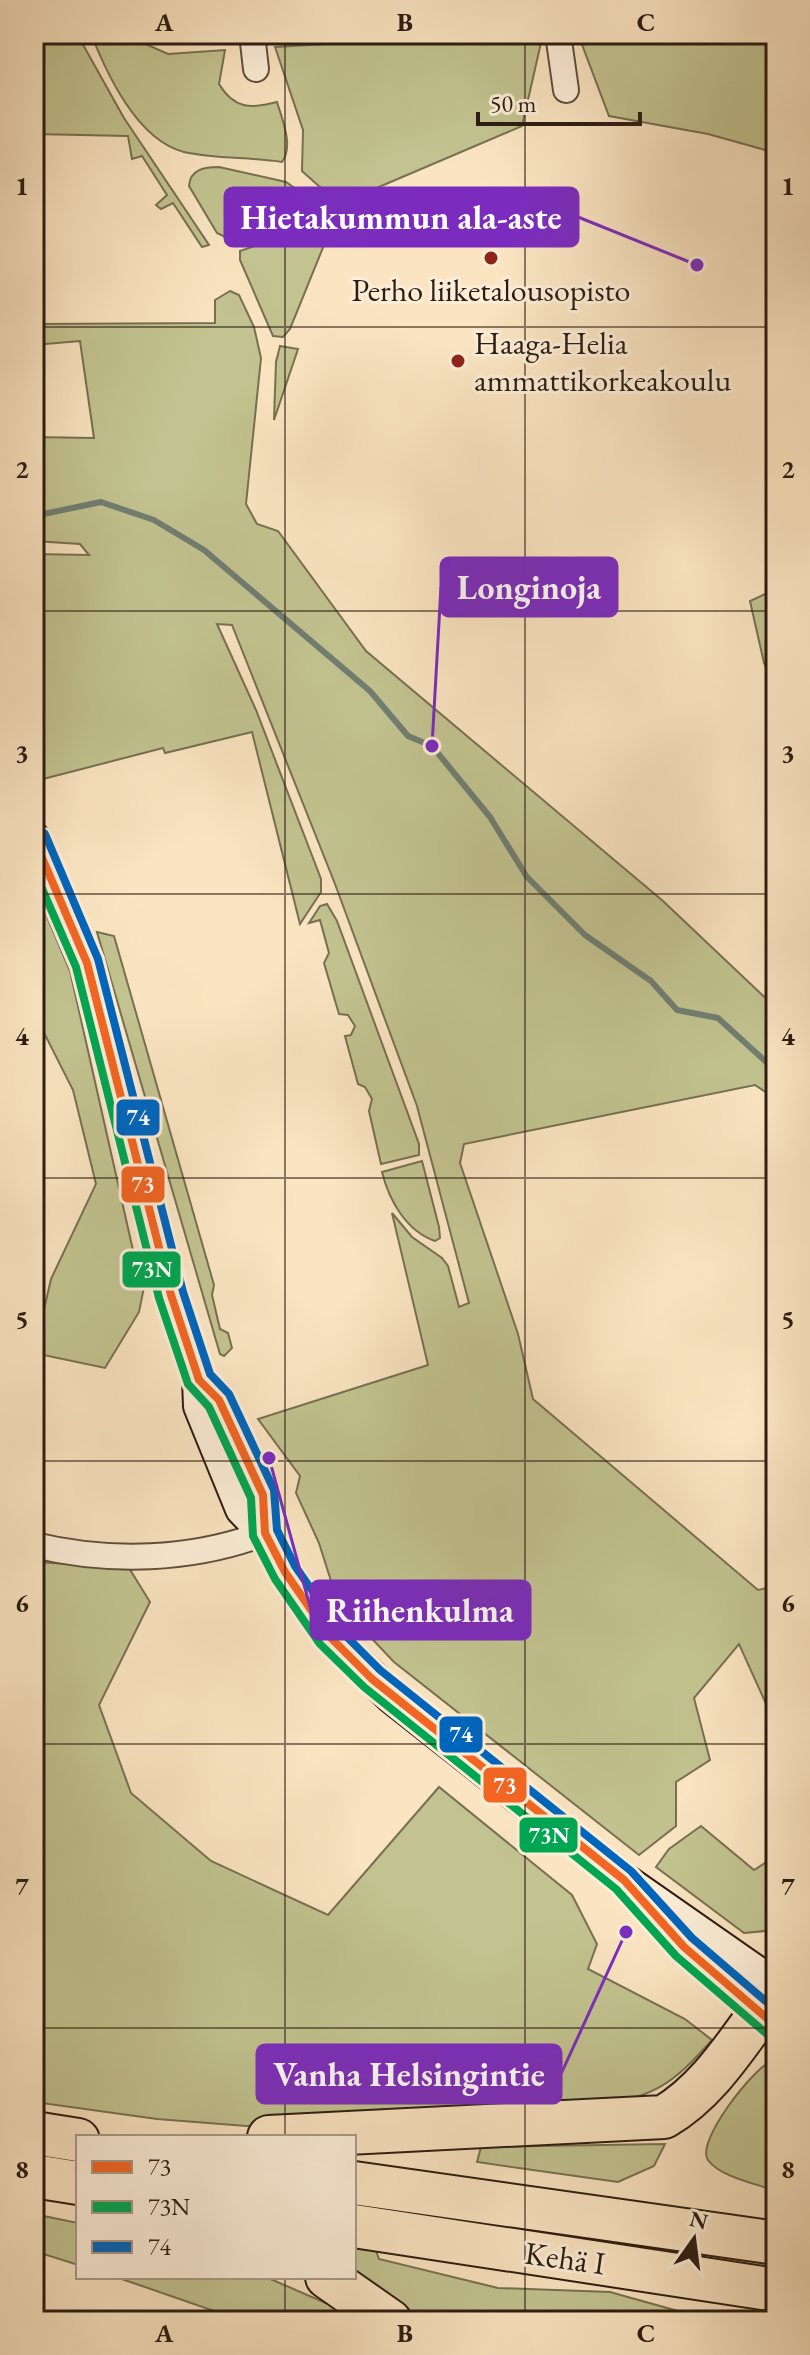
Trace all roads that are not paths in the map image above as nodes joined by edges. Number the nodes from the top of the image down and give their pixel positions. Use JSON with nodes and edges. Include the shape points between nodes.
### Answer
{"nodes":[{"id":1,"x":252,"y":34,"type":"edge"},
{"id":2,"x":558,"y":34,"type":"edge"},
{"id":3,"x":256,"y":69,"type":"dead end"},
{"id":4,"x":566,"y":90,"type":"dead end"},
{"id":5,"x":34,"y":839,"type":"edge"},
{"id":6,"x":265,"y":1533,"type":"junction"},
{"id":7,"x":34,"y":1545,"type":"edge"},
{"id":8,"x":772,"y":2009,"type":"edge"},
{"id":9,"x":34,"y":2133,"type":"edge"},
{"id":10,"x":308,"y":2135,"type":"edge"},
{"id":11,"x":76,"y":2140,"type":"edge"},
{"id":12,"x":356,"y":2183,"type":"edge"},
{"id":13,"x":356,"y":2226,"type":"edge"},
{"id":14,"x":776,"y":2243,"type":"edge"},
{"id":15,"x":330,"y":2279,"type":"edge"},
{"id":16,"x":776,"y":2290,"type":"edge"},
{"id":17,"x":390,"y":2321,"type":"edge"}],
"edges":[{"from":1,"to":3,"type":"street"},
{"from":2,"to":4,"type":"street"},
{"from":5,"to":6,"type":"main road","via":[[87,963],[171,1295],[199,1380],[219,1400],[263,1495]]},
{"from":6,"to":7,"type":"street","via":[[236,1543],[145,1557],[89,1557]]},
{"from":6,"to":8,"type":"main road","via":[[309,1610],[372,1679],[624,1880],[684,1947]]},
{"from":8,"to":10,"type":"highway","via":[[687,2103],[664,2117]]},
{"from":9,"to":11,"type":"highway"},
{"from":12,"to":14,"type":"highway","name":"Kehä I"},
{"from":13,"to":16,"type":"highway","name":"Kehä I"},
{"from":15,"to":17,"type":"highway"}]}
